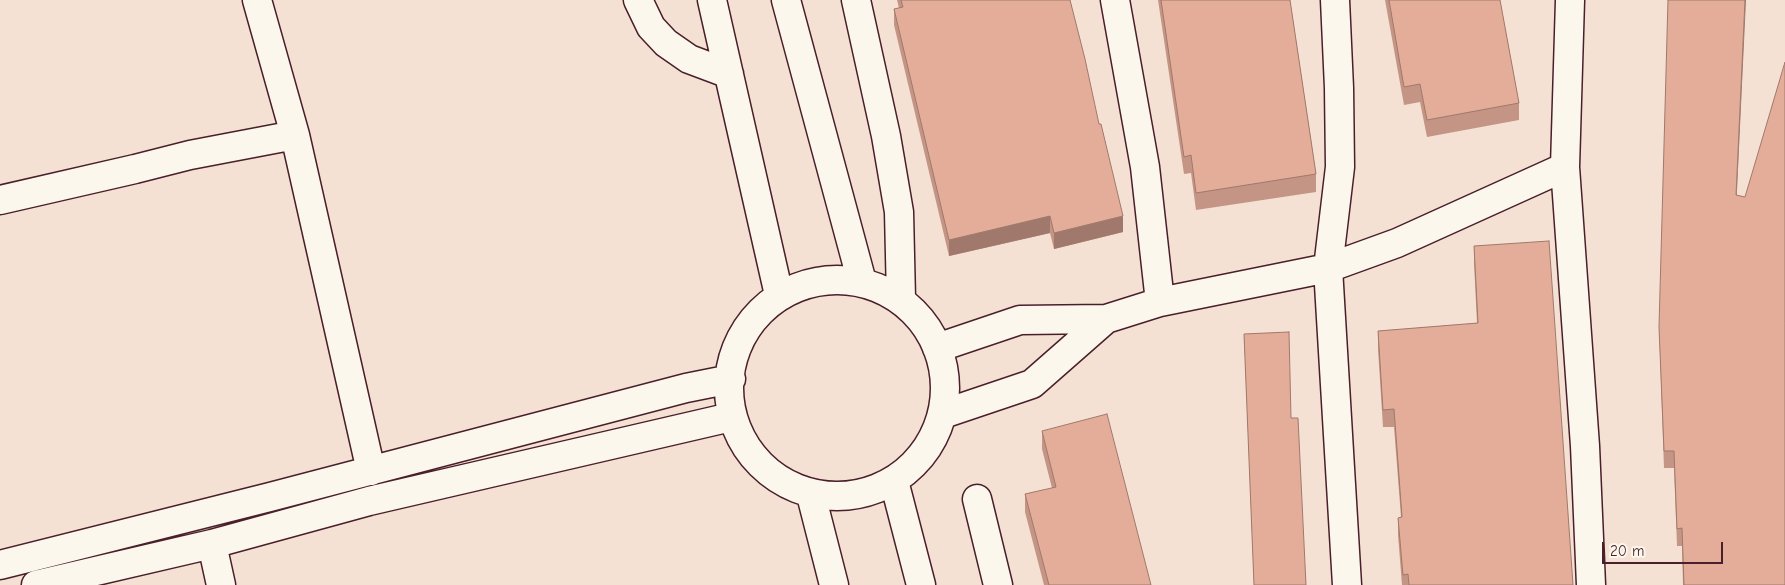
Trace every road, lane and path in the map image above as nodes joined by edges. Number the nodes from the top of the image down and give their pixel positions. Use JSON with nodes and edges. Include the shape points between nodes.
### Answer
{"nodes":[{"id":1,"x":257,"y":0,"type":"edge"},
{"id":2,"x":638,"y":0,"type":"edge"},
{"id":3,"x":712,"y":0,"type":"edge"},
{"id":4,"x":786,"y":0,"type":"edge"},
{"id":5,"x":856,"y":0,"type":"edge"},
{"id":6,"x":1115,"y":0,"type":"edge"},
{"id":7,"x":1335,"y":0,"type":"edge"},
{"id":8,"x":1570,"y":0,"type":"edge"},
{"id":9,"x":729,"y":74,"type":"junction"},
{"id":10,"x":295,"y":135,"type":"junction"},
{"id":11,"x":1565,"y":167,"type":"junction"},
{"id":12,"x":0,"y":200,"type":"edge"},
{"id":13,"x":1328,"y":268,"type":"junction"},
{"id":14,"x":862,"y":282,"type":"junction"},
{"id":15,"x":779,"y":295,"type":"junction"},
{"id":16,"x":901,"y":299,"type":"junction"},
{"id":17,"x":1160,"y":302,"type":"junction"},
{"id":18,"x":1106,"y":319,"type":"junction"},
{"id":19,"x":937,"y":348,"type":"junction"},
{"id":20,"x":730,"y":379,"type":"junction"},
{"id":21,"x":943,"y":414,"type":"junction"},
{"id":22,"x":731,"y":416,"type":"junction"},
{"id":23,"x":371,"y":471,"type":"junction"},
{"id":24,"x":894,"y":481,"type":"junction"},
{"id":25,"x":811,"y":495,"type":"junction"},
{"id":26,"x":977,"y":499,"type":"dead end"},
{"id":27,"x":212,"y":544,"type":"junction"},
{"id":28,"x":0,"y":565,"type":"edge"},
{"id":29,"x":36,"y":585,"type":"edge"},
{"id":30,"x":221,"y":585,"type":"edge"},
{"id":31,"x":834,"y":585,"type":"edge"},
{"id":32,"x":921,"y":585,"type":"edge"},
{"id":33,"x":998,"y":585,"type":"edge"},
{"id":34,"x":1347,"y":585,"type":"edge"},
{"id":35,"x":1591,"y":585,"type":"edge"}],
"edges":[{"from":1,"to":10,"type":"street"},
{"from":2,"to":9,"type":"street","via":[[651,27],[666,42],[689,59]]},
{"from":3,"to":9,"type":"street"},
{"from":4,"to":14,"type":"street"},
{"from":5,"to":16,"type":"street","via":[[899,212]]},
{"from":6,"to":17,"type":"street","via":[[1145,167]]},
{"from":7,"to":13,"type":"street","via":[[1340,167]]},
{"from":8,"to":11,"type":"street"},
{"from":9,"to":15,"type":"street"},
{"from":10,"to":12,"type":"street","via":[[190,155]]},
{"from":10,"to":23,"type":"street"},
{"from":11,"to":13,"type":"street","via":[[1397,243]]},
{"from":11,"to":35,"type":"street","via":[[1585,446]]},
{"from":13,"to":17,"type":"street"},
{"from":13,"to":34,"type":"street"},
{"from":14,"to":15,"type":"street","via":[[820,280]]},
{"from":14,"to":16,"type":"street"},
{"from":15,"to":20,"type":"street","via":[[748,324],[730,363]]},
{"from":16,"to":19,"type":"street","via":[[930,330]]},
{"from":17,"to":18,"type":"street"},
{"from":18,"to":19,"type":"street","via":[[1020,320]]},
{"from":18,"to":21,"type":"street","via":[[1032,384]]},
{"from":19,"to":21,"type":"street","via":[[945,370]]},
{"from":20,"to":22,"type":"street"},
{"from":20,"to":23,"type":"street"},
{"from":21,"to":24,"type":"street","via":[[925,452]]},
{"from":22,"to":25,"type":"street","via":[[743,446],[772,477]]},
{"from":22,"to":27,"type":"street","via":[[369,502]]},
{"from":23,"to":28,"type":"street"},
{"from":24,"to":25,"type":"street","via":[[854,496]]},
{"from":24,"to":32,"type":"street"},
{"from":25,"to":31,"type":"street"},
{"from":26,"to":33,"type":"street"},
{"from":27,"to":29,"type":"street"},
{"from":27,"to":30,"type":"street"}]}
